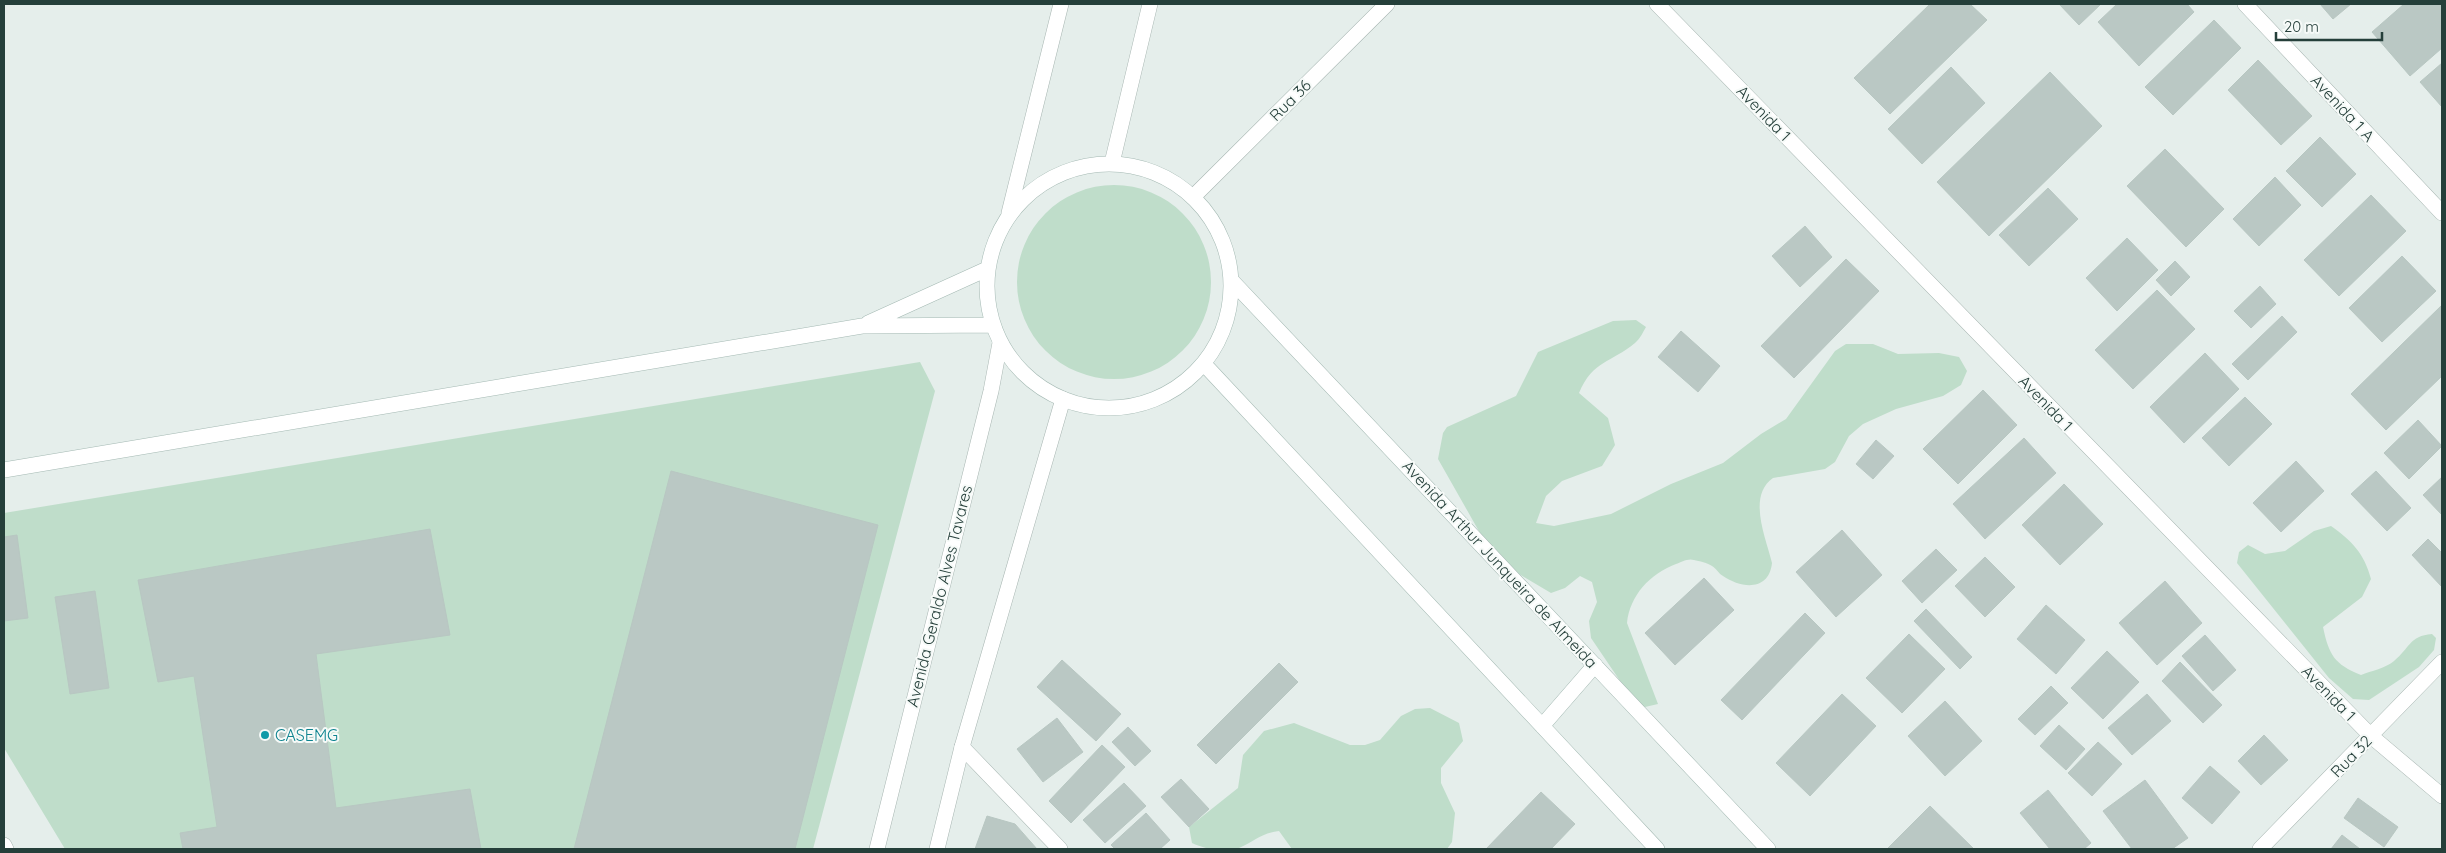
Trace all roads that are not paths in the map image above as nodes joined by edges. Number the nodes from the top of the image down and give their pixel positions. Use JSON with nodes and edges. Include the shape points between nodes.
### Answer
{"nodes":[{"id":1,"x":1061,"y":4,"type":"edge"},
{"id":2,"x":1150,"y":4,"type":"edge"},
{"id":3,"x":1387,"y":4,"type":"edge"},
{"id":4,"x":1657,"y":4,"type":"edge"},
{"id":5,"x":2245,"y":4,"type":"edge"},
{"id":6,"x":1112,"y":163,"type":"junction"},
{"id":7,"x":1193,"y":197,"type":"junction"},
{"id":8,"x":1009,"y":213,"type":"junction"},
{"id":9,"x":2442,"y":213,"type":"edge"},
{"id":10,"x":987,"y":269,"type":"junction"},
{"id":11,"x":1231,"y":280,"type":"junction"},
{"id":12,"x":992,"y":325,"type":"junction"},
{"id":13,"x":862,"y":326,"type":"junction"},
{"id":14,"x":1000,"y":343,"type":"junction"},
{"id":15,"x":1204,"y":364,"type":"junction"},
{"id":16,"x":1063,"y":400,"type":"junction"},
{"id":17,"x":4,"y":470,"type":"edge"},
{"id":18,"x":2442,"y":662,"type":"edge"},
{"id":19,"x":1595,"y":665,"type":"junction"},
{"id":20,"x":1542,"y":726,"type":"junction"},
{"id":21,"x":2371,"y":736,"type":"junction"},
{"id":22,"x":962,"y":747,"type":"junction"},
{"id":23,"x":2442,"y":796,"type":"edge"},
{"id":24,"x":4,"y":845,"type":"edge"},
{"id":25,"x":6,"y":849,"type":"edge"},
{"id":26,"x":877,"y":849,"type":"edge"},
{"id":27,"x":937,"y":849,"type":"edge"},
{"id":28,"x":1060,"y":849,"type":"edge"},
{"id":29,"x":1657,"y":849,"type":"edge"},
{"id":30,"x":1768,"y":849,"type":"edge"},
{"id":31,"x":2260,"y":849,"type":"edge"}],
"edges":[{"from":1,"to":8,"type":"main road"},
{"from":2,"to":6,"type":"main road"},
{"from":3,"to":7,"type":"main road","name":"Rua 36"},
{"from":4,"to":21,"type":"main road","name":"Avenida 1"},
{"from":5,"to":9,"type":"main road","name":"Avenida 1 A"},
{"from":6,"to":7,"type":"main road","via":[[1151,171],[1169,179]]},
{"from":6,"to":8,"type":"main road","via":[[1072,168],[1037,186]]},
{"from":7,"to":11,"type":"main road","via":[[1213,221],[1223,242]]},
{"from":8,"to":10,"type":"main road","via":[[999,231]]},
{"from":10,"to":12,"type":"main road"},
{"from":10,"to":13,"type":"main road"},
{"from":11,"to":15,"type":"main road","via":[[1230,310],[1220,338]]},
{"from":11,"to":19,"type":"main road","name":"Avenida Arthur Junqueira de Almeida"},
{"from":12,"to":13,"type":"main road"},
{"from":12,"to":14,"type":"main road"},
{"from":13,"to":17,"type":"main road"},
{"from":14,"to":16,"type":"main road","via":[[1026,377]]},
{"from":14,"to":26,"type":"main road","name":"Avenida Geraldo Alves Tavares"},
{"from":15,"to":16,"type":"main road","via":[[1176,390],[1140,405],[1101,409]]},
{"from":15,"to":20,"type":"main road"},
{"from":16,"to":22,"type":"main road"},
{"from":18,"to":21,"type":"main road","name":"Rua 32"},
{"from":19,"to":20,"type":"main road"},
{"from":19,"to":30,"type":"main road","name":"Avenida Arthur Junqueira de Almeida"},
{"from":20,"to":29,"type":"main road"},
{"from":21,"to":23,"type":"main road","name":"Avenida 1"},
{"from":21,"to":31,"type":"main road","name":"Rua 32"},
{"from":22,"to":27,"type":"main road"},
{"from":22,"to":28,"type":"main road"},
{"from":24,"to":25,"type":"main road"}]}
